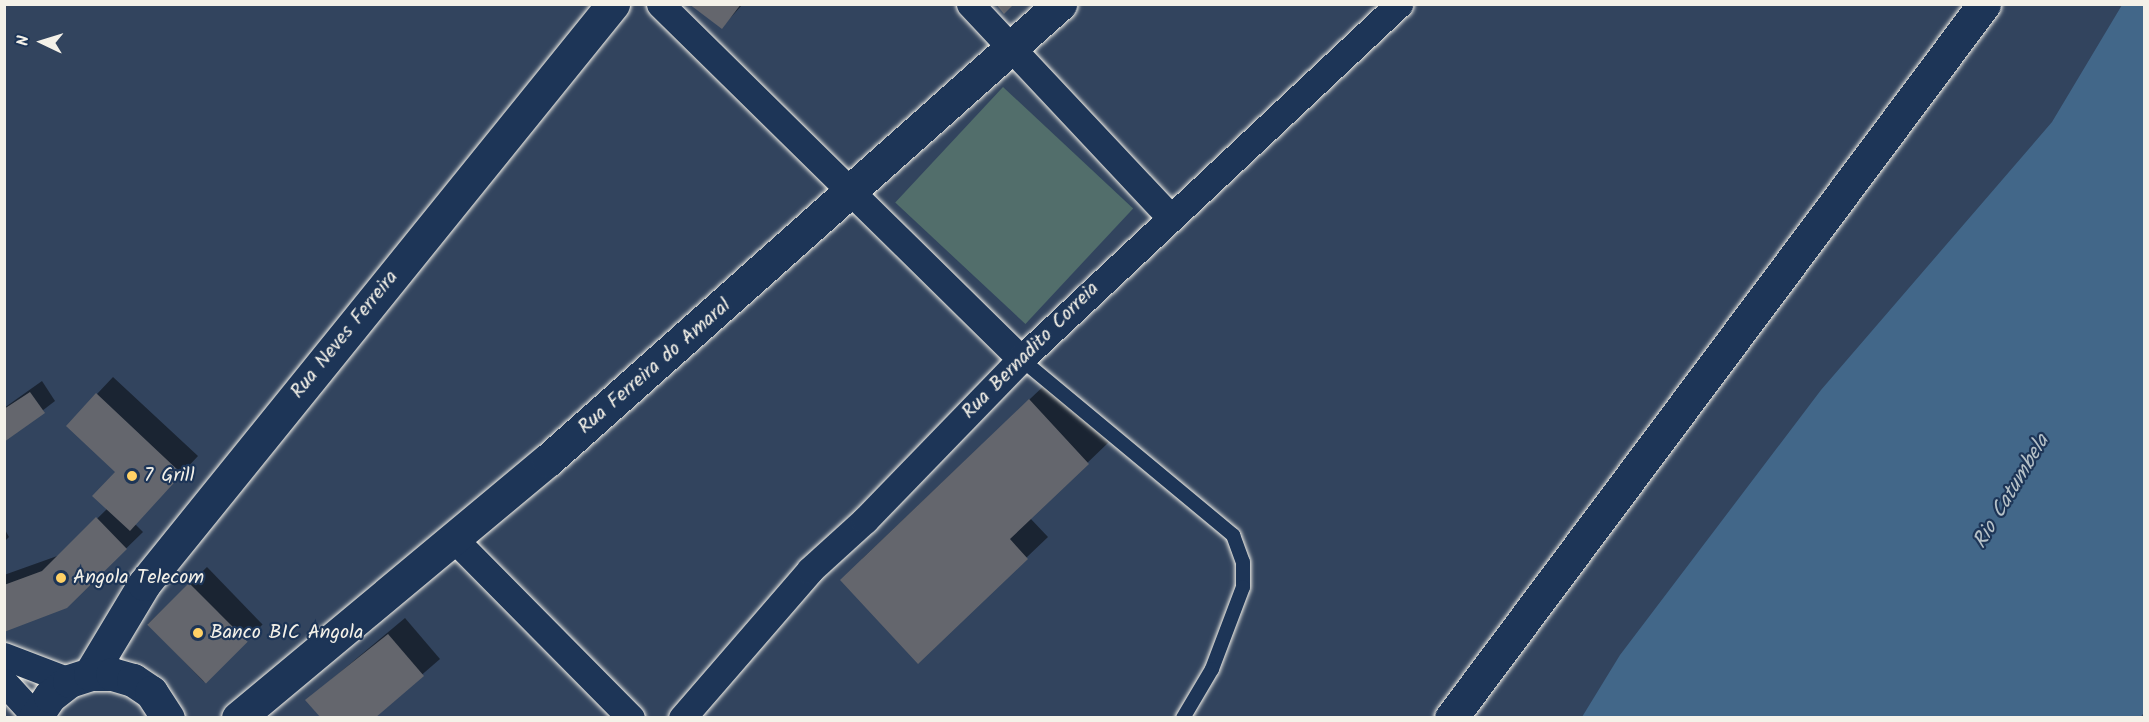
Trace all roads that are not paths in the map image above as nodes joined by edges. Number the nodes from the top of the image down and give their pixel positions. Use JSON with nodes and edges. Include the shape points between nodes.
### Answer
{"nodes":[{"id":1,"x":613,"y":4,"type":"edge"},
{"id":2,"x":660,"y":4,"type":"edge"},
{"id":3,"x":970,"y":4,"type":"edge"},
{"id":4,"x":1060,"y":4,"type":"edge"},
{"id":5,"x":1399,"y":4,"type":"edge"},
{"id":6,"x":1984,"y":4,"type":"edge"},
{"id":7,"x":1008,"y":48,"type":"junction"},
{"id":8,"x":853,"y":193,"type":"junction"},
{"id":9,"x":1170,"y":217,"type":"junction"},
{"id":10,"x":1021,"y":359,"type":"junction"},
{"id":11,"x":455,"y":540,"type":"junction"},
{"id":12,"x":4,"y":656,"type":"edge"},
{"id":13,"x":80,"y":677,"type":"junction"},
{"id":14,"x":4,"y":682,"type":"edge"},
{"id":15,"x":35,"y":717,"type":"edge"},
{"id":16,"x":168,"y":717,"type":"edge"},
{"id":17,"x":238,"y":717,"type":"edge"},
{"id":18,"x":631,"y":717,"type":"edge"},
{"id":19,"x":682,"y":717,"type":"edge"},
{"id":20,"x":1184,"y":717,"type":"edge"},
{"id":21,"x":1451,"y":717,"type":"edge"}],
"edges":[{"from":1,"to":13,"type":"street","name":"Rua Neves Ferreira","via":[[144,584]]},
{"from":2,"to":8,"type":"street"},
{"from":3,"to":7,"type":"street"},
{"from":4,"to":7,"type":"street","name":"Rua Ferreira do Amaral"},
{"from":5,"to":9,"type":"street","name":"Rua Bernadito Correia"},
{"from":6,"to":21,"type":"street"},
{"from":7,"to":8,"type":"street","name":"Rua Ferreira do Amaral"},
{"from":7,"to":9,"type":"street"},
{"from":8,"to":10,"type":"street"},
{"from":8,"to":11,"type":"street","name":"Rua Ferreira do Amaral"},
{"from":9,"to":10,"type":"street","name":"Rua Bernadito Correia"},
{"from":10,"to":19,"type":"street","name":"Rua Bernadito Correia","via":[[865,520],[810,570]]},
{"from":10,"to":20,"type":"lane","via":[[1233,536],[1243,562],[1243,587],[1212,669]]},
{"from":11,"to":17,"type":"street","name":"Rua Ferreira do Amaral"},
{"from":11,"to":18,"type":"street"},
{"from":12,"to":13,"type":"street"},
{"from":13,"to":15,"type":"street","name":"Rua Neves Ferreira","via":[[50,696]]},
{"from":13,"to":16,"type":"street","via":[[112,674],[132,680],[151,692]]},
{"from":14,"to":15,"type":"street"}]}
